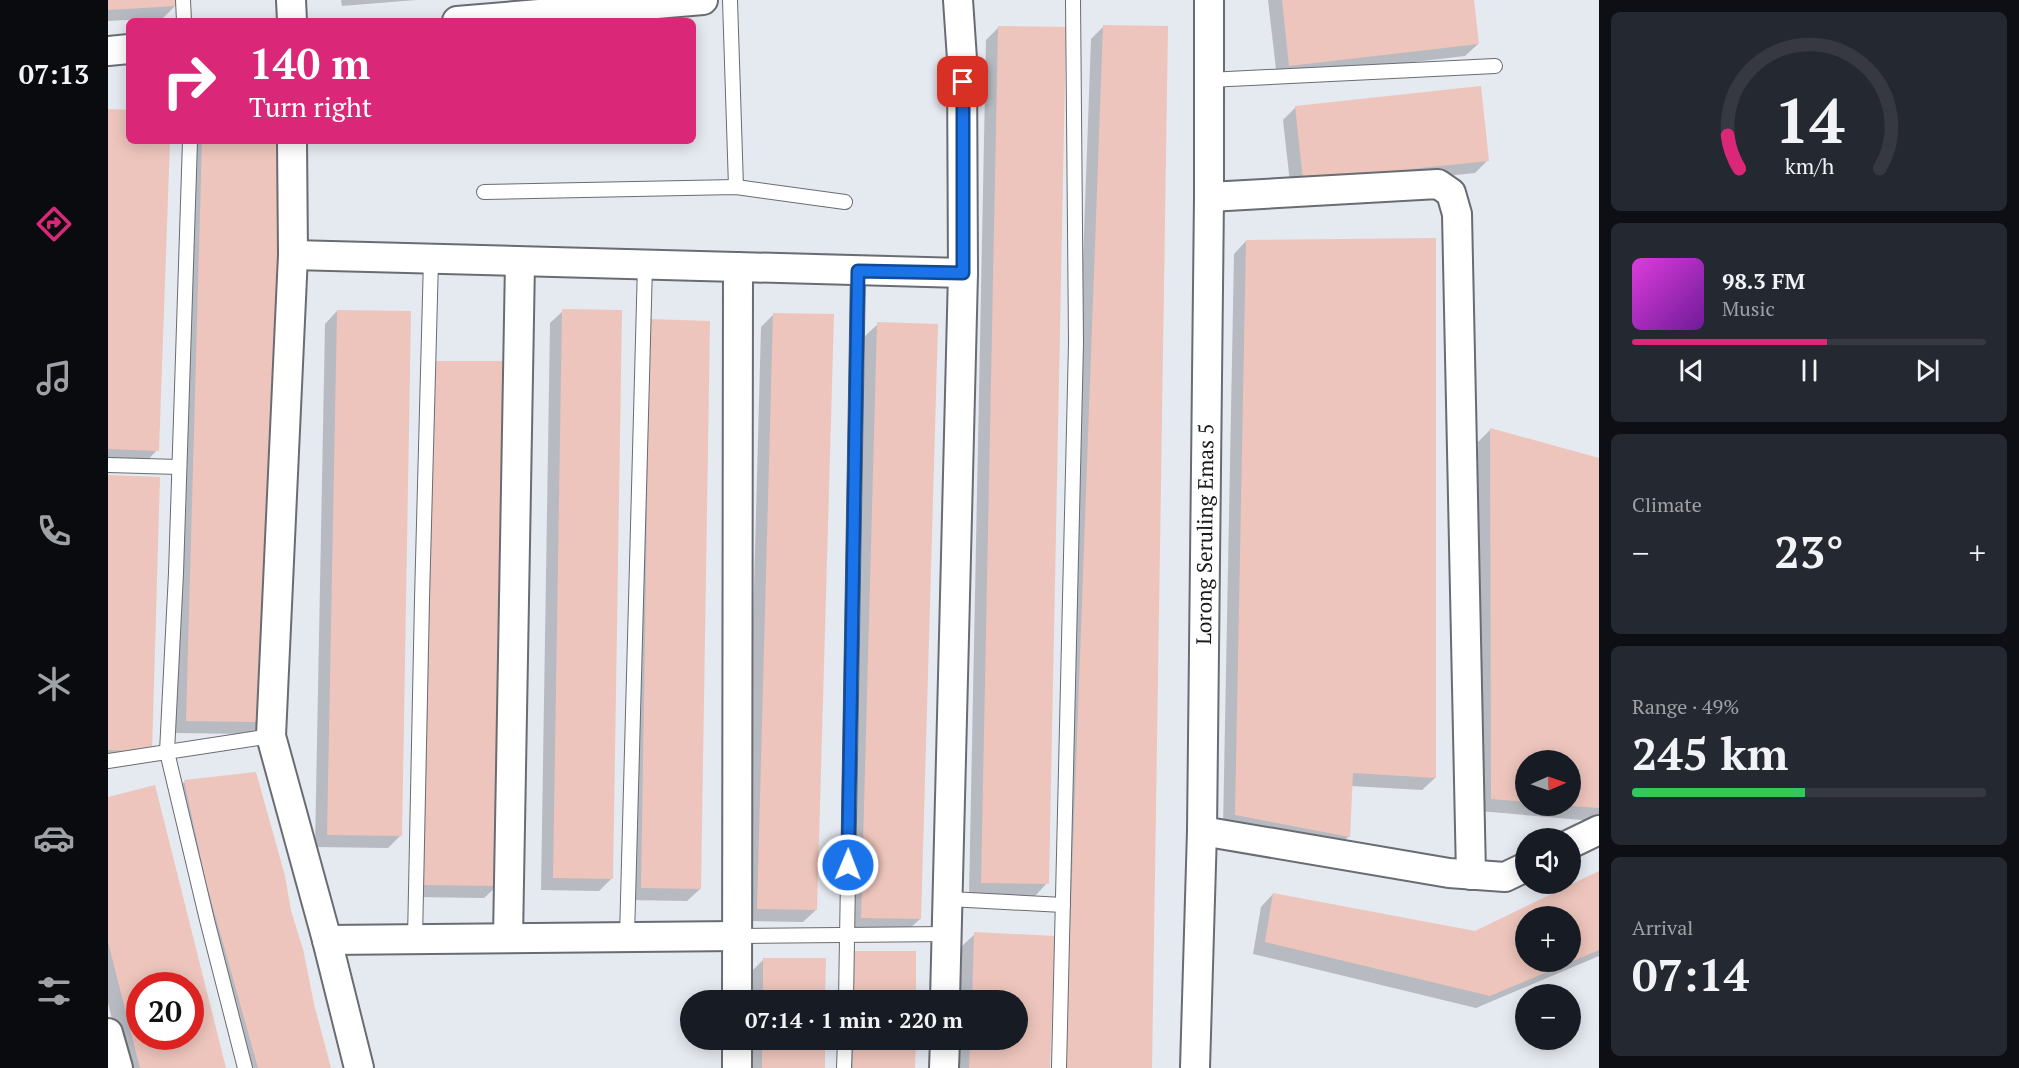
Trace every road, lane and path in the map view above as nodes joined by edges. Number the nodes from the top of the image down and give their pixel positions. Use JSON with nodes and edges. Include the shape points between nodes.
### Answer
{"nodes":[{"id":1,"x":183,"y":0,"type":"edge"},
{"id":2,"x":291,"y":0,"type":"edge"},
{"id":3,"x":694,"y":0,"type":"edge"},
{"id":4,"x":730,"y":0,"type":"edge"},
{"id":5,"x":958,"y":0,"type":"edge"},
{"id":6,"x":1073,"y":0,"type":"edge"},
{"id":7,"x":1209,"y":0,"type":"edge"},
{"id":8,"x":184,"y":18,"type":"edge"},
{"id":9,"x":292,"y":18,"type":"edge"},
{"id":10,"x":491,"y":18,"type":"edge"},
{"id":11,"x":126,"y":49,"type":"edge"},
{"id":12,"x":108,"y":51,"type":"edge"},
{"id":13,"x":1495,"y":66,"type":"dead end"},
{"id":14,"x":1208,"y":80,"type":"junction"},
{"id":15,"x":190,"y":144,"type":"edge"},
{"id":16,"x":292,"y":144,"type":"edge"},
{"id":17,"x":736,"y":187,"type":"junction"},
{"id":18,"x":484,"y":192,"type":"dead end"},
{"id":19,"x":1209,"y":197,"type":"junction"},
{"id":20,"x":845,"y":202,"type":"dead end"},
{"id":21,"x":293,"y":255,"type":"junction"},
{"id":22,"x":431,"y":259,"type":"junction"},
{"id":23,"x":520,"y":262,"type":"junction"},
{"id":24,"x":645,"y":265,"type":"junction"},
{"id":25,"x":738,"y":267,"type":"junction"},
{"id":26,"x":858,"y":271,"type":"junction"},
{"id":27,"x":963,"y":273,"type":"junction"},
{"id":28,"x":108,"y":465,"type":"edge"},
{"id":29,"x":179,"y":467,"type":"junction"},
{"id":30,"x":272,"y":736,"type":"junction"},
{"id":31,"x":167,"y":752,"type":"junction"},
{"id":32,"x":108,"y":761,"type":"edge"},
{"id":33,"x":1599,"y":830,"type":"edge"},
{"id":34,"x":1202,"y":831,"type":"junction"},
{"id":35,"x":1581,"y":839,"type":"edge"},
{"id":36,"x":1515,"y":872,"type":"edge"},
{"id":37,"x":1471,"y":875,"type":"junction"},
{"id":38,"x":949,"y":899,"type":"junction"},
{"id":39,"x":1063,"y":905,"type":"junction"},
{"id":40,"x":947,"y":934,"type":"junction"},
{"id":41,"x":847,"y":935,"type":"junction"},
{"id":42,"x":737,"y":936,"type":"junction"},
{"id":43,"x":627,"y":937,"type":"junction"},
{"id":44,"x":508,"y":938,"type":"junction"},
{"id":45,"x":415,"y":939,"type":"junction"},
{"id":46,"x":327,"y":940,"type":"junction"},
{"id":47,"x":737,"y":990,"type":"edge"},
{"id":48,"x":846,"y":990,"type":"edge"},
{"id":49,"x":945,"y":990,"type":"edge"},
{"id":50,"x":108,"y":1033,"type":"edge"},
{"id":51,"x":737,"y":1050,"type":"edge"},
{"id":52,"x":845,"y":1050,"type":"edge"},
{"id":53,"x":945,"y":1050,"type":"edge"},
{"id":54,"x":118,"y":1068,"type":"edge"},
{"id":55,"x":245,"y":1068,"type":"edge"},
{"id":56,"x":359,"y":1068,"type":"edge"},
{"id":57,"x":737,"y":1068,"type":"edge"},
{"id":58,"x":844,"y":1068,"type":"edge"},
{"id":59,"x":944,"y":1068,"type":"edge"},
{"id":60,"x":1059,"y":1068,"type":"edge"},
{"id":61,"x":1195,"y":1068,"type":"edge"}],
"edges":[{"from":1,"to":8,"type":"lane"},
{"from":2,"to":9,"type":"street"},
{"from":3,"to":10,"type":"street"},
{"from":4,"to":17,"type":"lane"},
{"from":5,"to":27,"type":"street","via":[[963,59]]},
{"from":6,"to":39,"type":"lane","via":[[1076,343]]},
{"from":7,"to":14,"type":"street","name":"Lorong Seruling Emas 5"},
{"from":11,"to":12,"type":"street"},
{"from":13,"to":14,"type":"lane"},
{"from":14,"to":19,"type":"street","name":"Lorong Seruling Emas 5"},
{"from":15,"to":29,"type":"lane"},
{"from":16,"to":21,"type":"street"},
{"from":17,"to":18,"type":"lane"},
{"from":17,"to":20,"type":"lane"},
{"from":19,"to":34,"type":"street","name":"Lorong Seruling Emas 5"},
{"from":19,"to":37,"type":"street","via":[[1438,184],[1451,193],[1457,214]]},
{"from":21,"to":22,"type":"street"},
{"from":21,"to":30,"type":"street"},
{"from":22,"to":23,"type":"street"},
{"from":22,"to":45,"type":"lane"},
{"from":23,"to":24,"type":"street"},
{"from":23,"to":44,"type":"street"},
{"from":24,"to":25,"type":"street"},
{"from":24,"to":43,"type":"lane"},
{"from":25,"to":26,"type":"street"},
{"from":25,"to":42,"type":"street"},
{"from":26,"to":27,"type":"street"},
{"from":26,"to":41,"type":"lane"},
{"from":27,"to":38,"type":"street"},
{"from":28,"to":29,"type":"lane"},
{"from":29,"to":31,"type":"lane"},
{"from":30,"to":31,"type":"lane"},
{"from":30,"to":46,"type":"street"},
{"from":31,"to":32,"type":"lane"},
{"from":31,"to":55,"type":"lane"},
{"from":33,"to":35,"type":"street"},
{"from":34,"to":37,"type":"street"},
{"from":34,"to":61,"type":"street","name":"Lorong Seruling Emas 5"},
{"from":36,"to":37,"type":"street","via":[[1505,877]]},
{"from":38,"to":39,"type":"lane"},
{"from":38,"to":40,"type":"street"},
{"from":39,"to":60,"type":"lane"},
{"from":40,"to":41,"type":"lane"},
{"from":40,"to":49,"type":"street"},
{"from":41,"to":42,"type":"lane"},
{"from":41,"to":48,"type":"lane"},
{"from":42,"to":43,"type":"street"},
{"from":42,"to":47,"type":"street"},
{"from":43,"to":44,"type":"street"},
{"from":44,"to":45,"type":"street"},
{"from":45,"to":46,"type":"street"},
{"from":46,"to":56,"type":"street"},
{"from":50,"to":54,"type":"street"},
{"from":51,"to":57,"type":"street"},
{"from":52,"to":58,"type":"lane"},
{"from":53,"to":59,"type":"street"}]}
